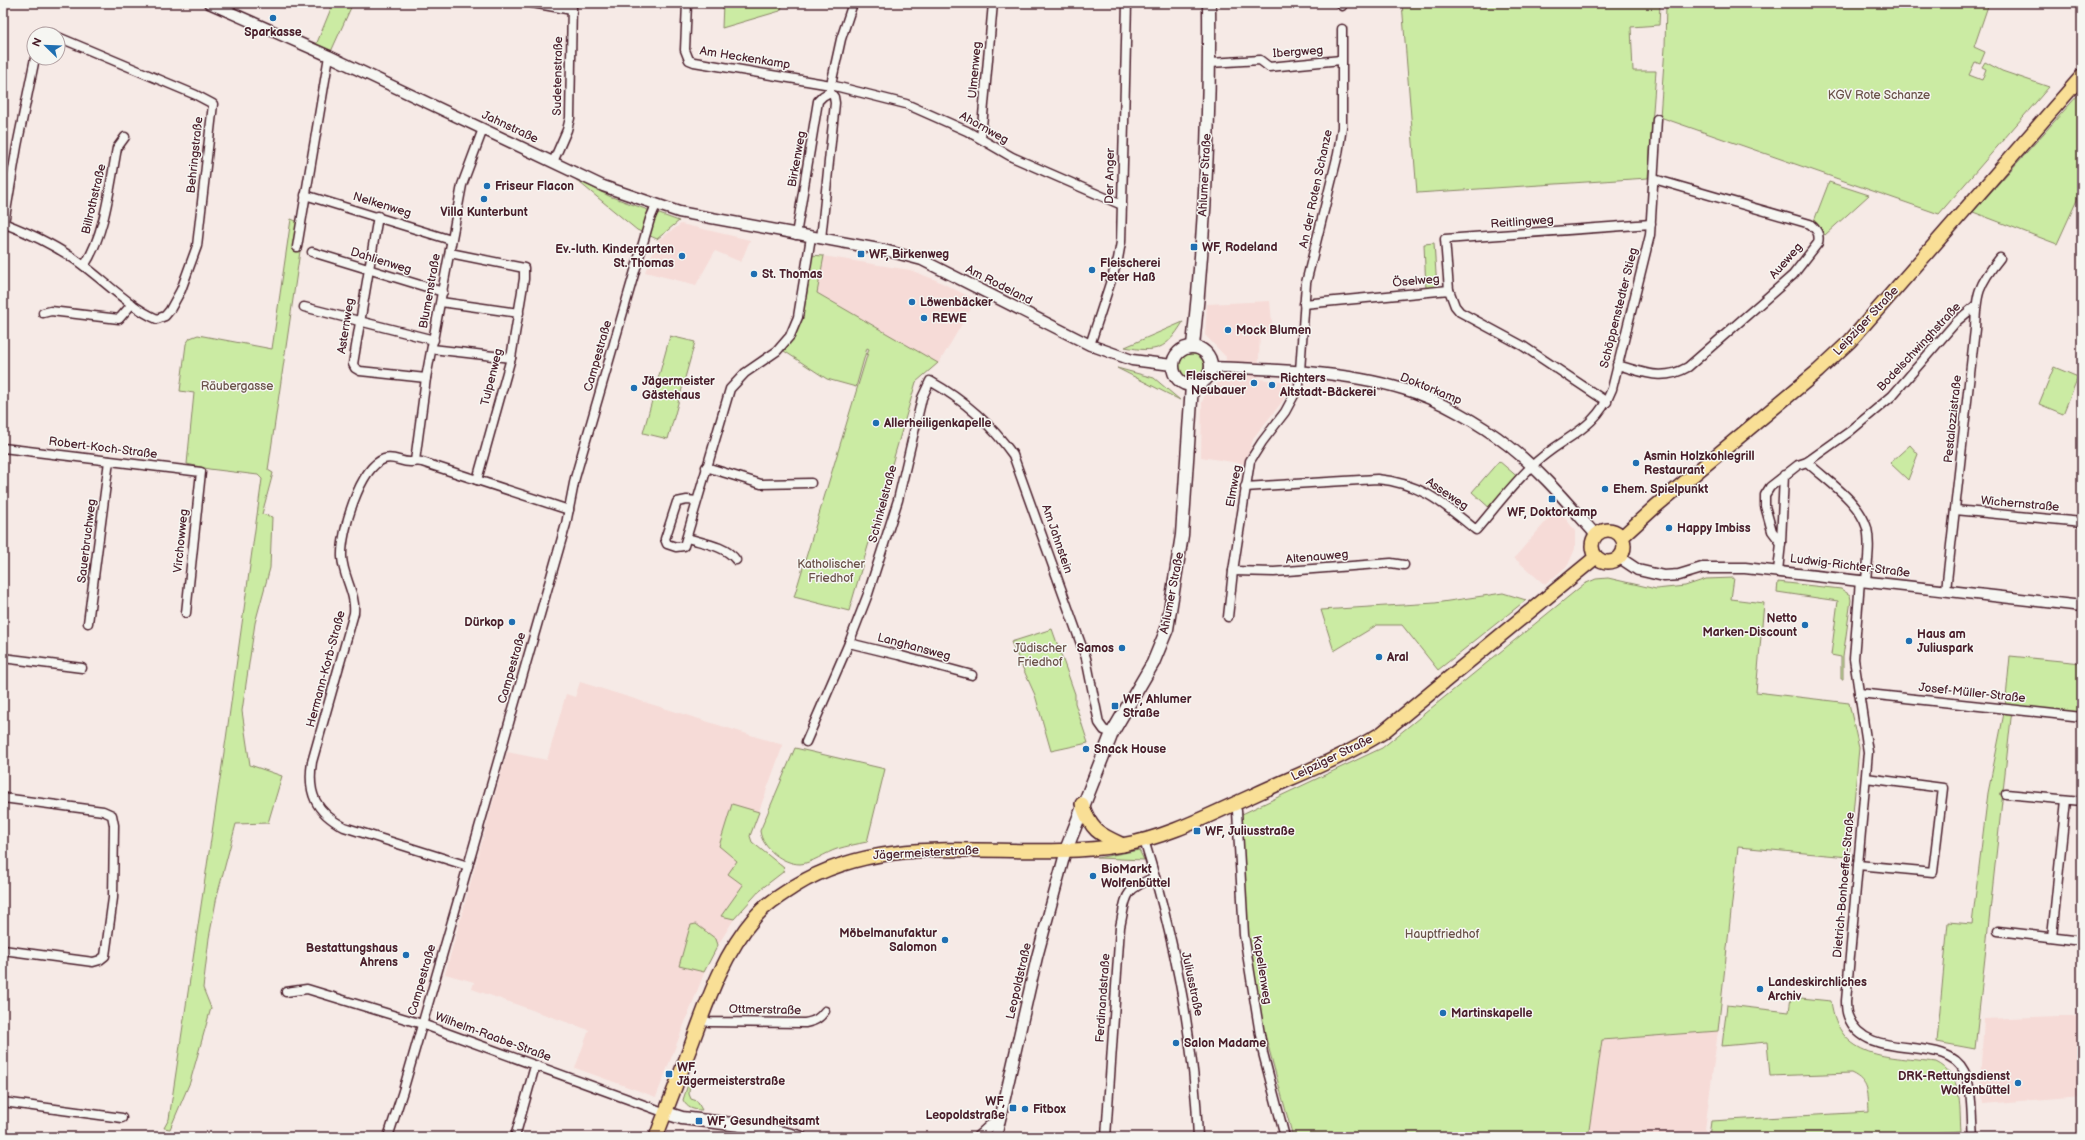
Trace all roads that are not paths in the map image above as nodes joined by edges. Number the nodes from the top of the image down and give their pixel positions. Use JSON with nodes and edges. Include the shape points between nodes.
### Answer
{"nodes":[{"id":1,"x":209,"y":3,"type":"edge"},
{"id":2,"x":532,"y":3,"type":"edge"},
{"id":3,"x":687,"y":3,"type":"edge"},
{"id":4,"x":853,"y":3,"type":"edge"},
{"id":5,"x":993,"y":3,"type":"edge"},
{"id":6,"x":1127,"y":3,"type":"edge"},
{"id":7,"x":1209,"y":3,"type":"edge"},
{"id":8,"x":572,"y":7,"type":"edge"},
{"id":9,"x":1342,"y":29,"type":"dead end"},
{"id":10,"x":66,"y":40,"type":"edge"},
{"id":11,"x":329,"y":56,"type":"junction"},
{"id":12,"x":1342,"y":60,"type":"junction"},
{"id":13,"x":1210,"y":63,"type":"junction"},
{"id":14,"x":32,"y":66,"type":"edge"},
{"id":15,"x":2082,"y":76,"type":"edge"},
{"id":16,"x":830,"y":88,"type":"junction"},
{"id":17,"x":1657,"y":119,"type":"dead end"},
{"id":18,"x":483,"y":129,"type":"junction"},
{"id":19,"x":125,"y":137,"type":"dead end"},
{"id":20,"x":982,"y":138,"type":"junction"},
{"id":21,"x":553,"y":162,"type":"junction"},
{"id":22,"x":1654,"y":179,"type":"junction"},
{"id":23,"x":305,"y":195,"type":"junction"},
{"id":24,"x":656,"y":205,"type":"junction"},
{"id":25,"x":1122,"y":205,"type":"junction"},
{"id":26,"x":378,"y":216,"type":"junction"},
{"id":27,"x":3,"y":223,"type":"edge"},
{"id":28,"x":1651,"y":224,"type":"junction"},
{"id":29,"x":796,"y":235,"type":"junction"},
{"id":30,"x":816,"y":238,"type":"junction"},
{"id":31,"x":451,"y":240,"type":"junction"},
{"id":32,"x":297,"y":247,"type":"dead end"},
{"id":33,"x":312,"y":252,"type":"dead end"},
{"id":34,"x":450,"y":253,"type":"junction"},
{"id":35,"x":2000,"y":258,"type":"dead end"},
{"id":36,"x":84,"y":266,"type":"junction"},
{"id":37,"x":368,"y":270,"type":"junction"},
{"id":38,"x":1449,"y":290,"type":"junction"},
{"id":39,"x":443,"y":292,"type":"junction"},
{"id":40,"x":441,"y":302,"type":"junction"},
{"id":41,"x":132,"y":304,"type":"junction"},
{"id":42,"x":1304,"y":304,"type":"junction"},
{"id":43,"x":1975,"y":306,"type":"junction"},
{"id":44,"x":304,"y":307,"type":"dead end"},
{"id":45,"x":43,"y":313,"type":"dead end"},
{"id":46,"x":519,"y":313,"type":"junction"},
{"id":47,"x":359,"y":321,"type":"junction"},
{"id":48,"x":434,"y":340,"type":"junction"},
{"id":49,"x":1090,"y":345,"type":"junction"},
{"id":50,"x":1193,"y":346,"type":"junction"},
{"id":51,"x":432,"y":349,"type":"junction"},
{"id":52,"x":511,"y":358,"type":"junction"},
{"id":53,"x":1617,"y":365,"type":"junction"},
{"id":54,"x":1172,"y":366,"type":"junction"},
{"id":55,"x":1211,"y":367,"type":"junction"},
{"id":56,"x":1300,"y":372,"type":"junction"},
{"id":57,"x":426,"y":378,"type":"junction"},
{"id":58,"x":930,"y":381,"type":"joint"},
{"id":59,"x":1192,"y":385,"type":"junction"},
{"id":60,"x":1607,"y":402,"type":"junction"},
{"id":61,"x":3,"y":448,"type":"edge"},
{"id":62,"x":109,"y":461,"type":"junction"},
{"id":63,"x":415,"y":461,"type":"junction"},
{"id":64,"x":1807,"y":462,"type":"junction"},
{"id":65,"x":1531,"y":466,"type":"junction"},
{"id":66,"x":706,"y":467,"type":"junction"},
{"id":67,"x":201,"y":472,"type":"joint"},
{"id":68,"x":1784,"y":475,"type":"junction"},
{"id":69,"x":477,"y":480,"type":"junction"},
{"id":70,"x":811,"y":483,"type":"dead end"},
{"id":71,"x":1245,"y":487,"type":"junction"},
{"id":72,"x":697,"y":501,"type":"junction"},
{"id":73,"x":569,"y":510,"type":"junction"},
{"id":74,"x":1955,"y":510,"type":"junction"},
{"id":75,"x":2082,"y":522,"type":"edge"},
{"id":76,"x":1596,"y":535,"type":"junction"},
{"id":77,"x":1622,"y":537,"type":"junction"},
{"id":78,"x":687,"y":538,"type":"junction"},
{"id":79,"x":1781,"y":543,"type":"junction"},
{"id":80,"x":1596,"y":557,"type":"junction"},
{"id":81,"x":1620,"y":558,"type":"junction"},
{"id":82,"x":736,"y":560,"type":"dead end"},
{"id":83,"x":1404,"y":565,"type":"dead end"},
{"id":84,"x":1778,"y":571,"type":"junction"},
{"id":85,"x":1233,"y":572,"type":"junction"},
{"id":86,"x":1863,"y":581,"type":"junction"},
{"id":87,"x":1946,"y":590,"type":"junction"},
{"id":88,"x":2082,"y":606,"type":"edge"},
{"id":89,"x":186,"y":612,"type":"dead end"},
{"id":90,"x":1228,"y":617,"type":"dead end"},
{"id":91,"x":88,"y":623,"type":"dead end"},
{"id":92,"x":849,"y":643,"type":"junction"},
{"id":93,"x":3,"y":658,"type":"edge"},
{"id":94,"x":82,"y":668,"type":"dead end"},
{"id":95,"x":972,"y":675,"type":"dead end"},
{"id":96,"x":1859,"y":692,"type":"junction"},
{"id":97,"x":2082,"y":717,"type":"edge"},
{"id":98,"x":1112,"y":733,"type":"junction"},
{"id":99,"x":806,"y":742,"type":"dead end"},
{"id":100,"x":1866,"y":778,"type":"junction"},
{"id":101,"x":2006,"y":794,"type":"dead end"},
{"id":102,"x":3,"y":798,"type":"edge"},
{"id":103,"x":2066,"y":800,"type":"junction"},
{"id":104,"x":2082,"y":801,"type":"edge"},
{"id":105,"x":1082,"y":804,"type":"junction"},
{"id":106,"x":1233,"y":804,"type":"junction"},
{"id":107,"x":1144,"y":840,"type":"junction"},
{"id":108,"x":1123,"y":845,"type":"junction"},
{"id":109,"x":1066,"y":850,"type":"junction"},
{"id":110,"x":1858,"y":865,"type":"junction"},
{"id":111,"x":468,"y":866,"type":"junction"},
{"id":112,"x":1155,"y":878,"type":"junction"},
{"id":113,"x":1998,"y":931,"type":"dead end"},
{"id":114,"x":2052,"y":937,"type":"junction"},
{"id":115,"x":2082,"y":941,"type":"edge"},
{"id":116,"x":3,"y":950,"type":"edge"},
{"id":117,"x":286,"y":992,"type":"dead end"},
{"id":118,"x":825,"y":1011,"type":"dead end"},
{"id":119,"x":700,"y":1020,"type":"junction"},
{"id":120,"x":422,"y":1024,"type":"junction"},
{"id":121,"x":535,"y":1066,"type":"junction"},
{"id":122,"x":3,"y":1102,"type":"edge"},
{"id":123,"x":666,"y":1113,"type":"junction"},
{"id":124,"x":1000,"y":1117,"type":"junction"},
{"id":125,"x":122,"y":1118,"type":"dead end"},
{"id":126,"x":388,"y":1137,"type":"edge"},
{"id":127,"x":515,"y":1137,"type":"edge"},
{"id":128,"x":656,"y":1137,"type":"edge"},
{"id":129,"x":800,"y":1137,"type":"edge"},
{"id":130,"x":978,"y":1137,"type":"edge"},
{"id":131,"x":996,"y":1137,"type":"edge"},
{"id":132,"x":1106,"y":1137,"type":"edge"},
{"id":133,"x":1198,"y":1137,"type":"edge"},
{"id":134,"x":1285,"y":1137,"type":"edge"},
{"id":135,"x":1973,"y":1137,"type":"edge"}],
"edges":[{"from":1,"to":11,"type":"street","name":"Jahnstraße"},
{"from":2,"to":8,"type":"street","name":"Sudetenstraße"},
{"from":3,"to":16,"type":"street","name":"Am Heckenkamp","via":[[685,50],[689,60]]},
{"from":4,"to":16,"type":"street","via":[[841,39]]},
{"from":5,"to":20,"type":"street","name":"Ulmenweg"},
{"from":6,"to":25,"type":"street","name":"Der Anger"},
{"from":7,"to":13,"type":"main road","name":"Ahlumer Straße"},
{"from":8,"to":21,"type":"street","name":"Sudetenstraße","via":[[570,118]]},
{"from":9,"to":12,"type":"street","name":"An der Roten Schanze"},
{"from":10,"to":41,"type":"street","name":"Behringstraße","via":[[196,94],[213,104],[197,246],[181,290],[170,310],[160,319],[152,317]]},
{"from":11,"to":18,"type":"street","name":"Jahnstraße"},
{"from":11,"to":23,"type":"street"},
{"from":12,"to":13,"type":"street","name":"Ibergweg","via":[[1268,67],[1260,60]]},
{"from":12,"to":42,"type":"street","name":"An der Roten Schanze","via":[[1342,127],[1338,154],[1306,283]]},
{"from":13,"to":50,"type":"main road","name":"Ahlumer Straße","via":[[1202,241]]},
{"from":14,"to":27,"type":"street"},
{"from":15,"to":77,"type":"main road","name":"Leipziger Straße","via":[[1850,341]]},
{"from":16,"to":20,"type":"street","name":"Ahornweg","via":[[906,104]]},
{"from":16,"to":29,"type":"street","name":"Birkenweg","via":[[818,101]]},
{"from":16,"to":30,"type":"street","via":[[835,103]]},
{"from":17,"to":22,"type":"street","name":"Schöppenstedter Stieg"},
{"from":18,"to":21,"type":"street","name":"Jahnstraße"},
{"from":18,"to":31,"type":"street","name":"Blumenstraße","via":[[462,185]]},
{"from":19,"to":36,"type":"street","name":"Billrothstraße","via":[[117,148],[99,234],[91,256]]},
{"from":20,"to":25,"type":"street","name":"Ahornweg","via":[[1012,157]]},
{"from":21,"to":24,"type":"street","name":"Jahnstraße","via":[[603,186]]},
{"from":22,"to":28,"type":"street","name":"Schöppenstedter Stieg"},
{"from":22,"to":53,"type":"street","name":"Aueweg","via":[[1810,224],[1819,237],[1818,243],[1793,275],[1688,367],[1676,374],[1661,376]]},
{"from":23,"to":26,"type":"street","name":"Nelkenweg"},
{"from":23,"to":32,"type":"street"},
{"from":24,"to":29,"type":"street","name":"Jahnstraße","via":[[678,212]]},
{"from":24,"to":73,"type":"street","name":"Campestraße","via":[[650,218],[575,478]]},
{"from":25,"to":49,"type":"street","name":"Der Anger","via":[[1118,259]]},
{"from":26,"to":31,"type":"street","name":"Nelkenweg"},
{"from":26,"to":37,"type":"street","name":"Asternweg"},
{"from":27,"to":36,"type":"street","via":[[60,249]]},
{"from":28,"to":38,"type":"street","name":"Reitlingweg","via":[[1445,239]]},
{"from":28,"to":53,"type":"street","name":"Schöppenstedter Stieg","via":[[1641,276]]},
{"from":29,"to":30,"type":"street","name":"Jahnstraße"},
{"from":30,"to":49,"type":"street","name":"Am Rodeland","via":[[884,250],[922,260]]},
{"from":30,"to":66,"type":"street","via":[[798,317],[790,336],[777,351],[745,372],[730,389]]},
{"from":31,"to":34,"type":"street","name":"Blumenstraße"},
{"from":33,"to":37,"type":"street","name":"Dahlienweg"},
{"from":34,"to":39,"type":"street","name":"Blumenstraße"},
{"from":34,"to":46,"type":"street","name":"Tulpenweg","via":[[524,268]]},
{"from":35,"to":43,"type":"street","name":"Pestalozzistraße","via":[[1984,278],[1977,293]]},
{"from":36,"to":41,"type":"street"},
{"from":37,"to":39,"type":"street","name":"Dahlienweg"},
{"from":37,"to":47,"type":"street","name":"Asternweg"},
{"from":38,"to":42,"type":"street","name":"Öselweg"},
{"from":38,"to":60,"type":"street","name":"Öselweg","via":[[1460,312],[1522,346]]},
{"from":39,"to":40,"type":"street","name":"Blumenstraße"},
{"from":40,"to":46,"type":"street"},
{"from":40,"to":48,"type":"street","name":"Blumenstraße"},
{"from":41,"to":45,"type":"street","via":[[119,319],[51,311]]},
{"from":42,"to":56,"type":"street"},
{"from":43,"to":64,"type":"street","name":"Bodelschwinghstraße","via":[[1957,321],[1892,396],[1849,432]]},
{"from":43,"to":74,"type":"street","name":"Pestalozzistraße"},
{"from":44,"to":47,"type":"street"},
{"from":46,"to":52,"type":"street","name":"Tulpenweg"},
{"from":47,"to":48,"type":"street"},
{"from":47,"to":57,"type":"street","name":"Asternweg","via":[[354,368],[360,371]]},
{"from":48,"to":51,"type":"street","name":"Blumenstraße"},
{"from":49,"to":54,"type":"street","name":"Am Rodeland","via":[[1132,360]]},
{"from":50,"to":54,"type":"main road","via":[[1178,352]]},
{"from":50,"to":55,"type":"main road","via":[[1205,351],[1210,358]]},
{"from":51,"to":52,"type":"street"},
{"from":51,"to":57,"type":"street","name":"Blumenstraße"},
{"from":52,"to":69,"type":"street","name":"Tulpenweg"},
{"from":53,"to":60,"type":"street","name":"Schöppenstedter Stieg"},
{"from":54,"to":59,"type":"main road","via":[[1179,381]]},
{"from":55,"to":56,"type":"street","name":"Doktorkamp"},
{"from":55,"to":59,"type":"main road","via":[[1205,380]]},
{"from":56,"to":65,"type":"street","name":"Doktorkamp","via":[[1340,376],[1409,391],[1472,420],[1510,447]]},
{"from":56,"to":71,"type":"street","name":"Elmweg","via":[[1299,386],[1294,398],[1250,461]]},
{"from":57,"to":63,"type":"street","name":"Blumenstraße"},
{"from":58,"to":92,"type":"street","name":"Schinkelstraße","via":[[922,398],[884,548]]},
{"from":58,"to":98,"type":"street","name":"Am Jahnstein","via":[[970,408],[995,431],[1013,455],[1086,658],[1099,723],[1104,730]]},
{"from":59,"to":98,"type":"main road","name":"Ahlumer Straße","via":[[1185,508],[1169,619],[1153,663]]},
{"from":60,"to":65,"type":"street","name":"Schöppenstedter Stieg","via":[[1586,427]]},
{"from":61,"to":62,"type":"street","name":"Robert-Koch-Straße"},
{"from":62,"to":67,"type":"street","name":"Robert-Koch-Straße"},
{"from":62,"to":91,"type":"street","name":"Sauerbruchweg"},
{"from":63,"to":69,"type":"street","name":"Hermann-Korb-Straße"},
{"from":63,"to":111,"type":"street","name":"Hermann-Korb-Straße","via":[[389,458],[374,467],[360,486],[345,529],[342,559],[355,598],[354,613],[312,762],[311,789],[320,809],[327,817],[344,827]]},
{"from":64,"to":68,"type":"street","name":"Bodelschwinghstraße"},
{"from":64,"to":86,"type":"street","name":"Dietrich-Bonhoeffer-Straße","via":[[1850,501],[1867,528]]},
{"from":65,"to":71,"type":"street","name":"Asseweg","via":[[1476,530],[1423,490],[1394,481],[1378,479]]},
{"from":65,"to":76,"type":"street","name":"Doktorkamp"},
{"from":66,"to":70,"type":"street","via":[[761,484]]},
{"from":66,"to":72,"type":"street"},
{"from":67,"to":89,"type":"street","name":"Virchowweg"},
{"from":68,"to":79,"type":"street"},
{"from":68,"to":79,"type":"street","name":"Bodelschwinghstraße","via":[[1765,495],[1765,506],[1772,531]]},
{"from":69,"to":73,"type":"street","name":"Hermann-Korb-Straße"},
{"from":71,"to":85,"type":"street","name":"Elmweg"},
{"from":72,"to":78,"type":"street"},
{"from":72,"to":78,"type":"street","via":[[677,502],[665,539],[668,544],[676,547],[684,546]]},
{"from":73,"to":111,"type":"street","name":"Campestraße"},
{"from":74,"to":75,"type":"street","name":"Wichernstraße"},
{"from":74,"to":87,"type":"street","name":"Pestalozzistraße"},
{"from":76,"to":77,"type":"main road","via":[[1610,530]]},
{"from":76,"to":80,"type":"main road","via":[[1592,546]]},
{"from":77,"to":81,"type":"main road","via":[[1625,548]]},
{"from":78,"to":82,"type":"street","via":[[720,548],[733,555]]},
{"from":79,"to":84,"type":"street"},
{"from":80,"to":81,"type":"main road","via":[[1606,563]]},
{"from":80,"to":106,"type":"main road","name":"Leipziger Straße","via":[[1382,733],[1344,754]]},
{"from":81,"to":84,"type":"street","name":"Ludwig-Richter-Straße","via":[[1638,570],[1664,576],[1679,575],[1702,568],[1740,567]]},
{"from":83,"to":85,"type":"street","name":"Altenauweg","via":[[1391,563],[1274,572]]},
{"from":84,"to":86,"type":"street","name":"Ludwig-Richter-Straße"},
{"from":85,"to":90,"type":"street","name":"Elmweg"},
{"from":86,"to":87,"type":"street","name":"Ludwig-Richter-Straße"},
{"from":86,"to":96,"type":"street","name":"Dietrich-Bonhoeffer-Straße","via":[[1854,659]]},
{"from":87,"to":88,"type":"street","name":"Ludwig-Richter-Straße"},
{"from":92,"to":95,"type":"street","name":"Langhansweg"},
{"from":92,"to":99,"type":"street","name":"Schinkelstraße"},
{"from":93,"to":94,"type":"street"},
{"from":96,"to":97,"type":"street","name":"Josef-Müller-Straße"},
{"from":96,"to":100,"type":"street","name":"Dietrich-Bonhoeffer-Straße","via":[[1868,740]]},
{"from":98,"to":105,"type":"main road","name":"Ahlumer Straße"},
{"from":100,"to":110,"type":"street","name":"Dietrich-Bonhoeffer-Straße"},
{"from":100,"to":110,"type":"street","via":[[1943,788],[1933,872]]},
{"from":101,"to":103,"type":"street"},
{"from":102,"to":116,"type":"street","via":[[103,811],[112,815],[114,825],[113,898],[107,950],[100,960],[93,962]]},
{"from":103,"to":104,"type":"street"},
{"from":103,"to":114,"type":"street"},
{"from":105,"to":108,"type":"main road","via":[[1086,818],[1094,830]]},
{"from":105,"to":109,"type":"main road","name":"Ahlumer Straße"},
{"from":106,"to":107,"type":"main road","name":"Leipziger Straße","via":[[1177,829]]},
{"from":106,"to":134,"type":"street","name":"Kapellenweg","via":[[1237,811],[1244,935],[1258,1029]]},
{"from":107,"to":108,"type":"main road","name":"Leipziger Straße"},
{"from":107,"to":112,"type":"street","name":"Juliusstraße"},
{"from":108,"to":109,"type":"main road","name":"Leipziger Straße"},
{"from":109,"to":119,"type":"main road","name":"Jägermeisterstraße","via":[[946,850],[885,854],[851,860],[827,870],[779,896],[756,916],[726,960]]},
{"from":109,"to":124,"type":"street","name":"Leopoldstraße","via":[[1037,957]]},
{"from":110,"to":135,"type":"street","name":"Dietrich-Bonhoeffer-Straße","via":[[1846,1000],[1848,1016],[1867,1038],[1881,1044],[1933,1051],[1955,1061],[1963,1070],[1968,1086]]},
{"from":111,"to":120,"type":"street","name":"Campestraße"},
{"from":112,"to":132,"type":"street","name":"Ferdinandstraße","via":[[1135,886],[1127,896],[1120,927]]},
{"from":112,"to":133,"type":"street","name":"Juliusstraße","via":[[1188,1022]]},
{"from":113,"to":114,"type":"street"},
{"from":114,"to":115,"type":"street"},
{"from":117,"to":120,"type":"street","name":"Wilhelm-Raabe-Straße","via":[[307,989]]},
{"from":118,"to":119,"type":"street","name":"Ottmerstraße","via":[[815,1021],[805,1023]]},
{"from":119,"to":123,"type":"main road","name":"Jägermeisterstraße"},
{"from":120,"to":121,"type":"street","name":"Wilhelm-Raabe-Straße"},
{"from":120,"to":126,"type":"street","name":"Campestraße"},
{"from":121,"to":123,"type":"street","name":"Wilhelm-Raabe-Straße"},
{"from":121,"to":127,"type":"street"},
{"from":122,"to":125,"type":"street"},
{"from":123,"to":128,"type":"main road","name":"Jägermeisterstraße"},
{"from":123,"to":129,"type":"main road","via":[[682,1118],[757,1127]]},
{"from":124,"to":130,"type":"street"},
{"from":124,"to":131,"type":"street","name":"Leopoldstraße"}]}
